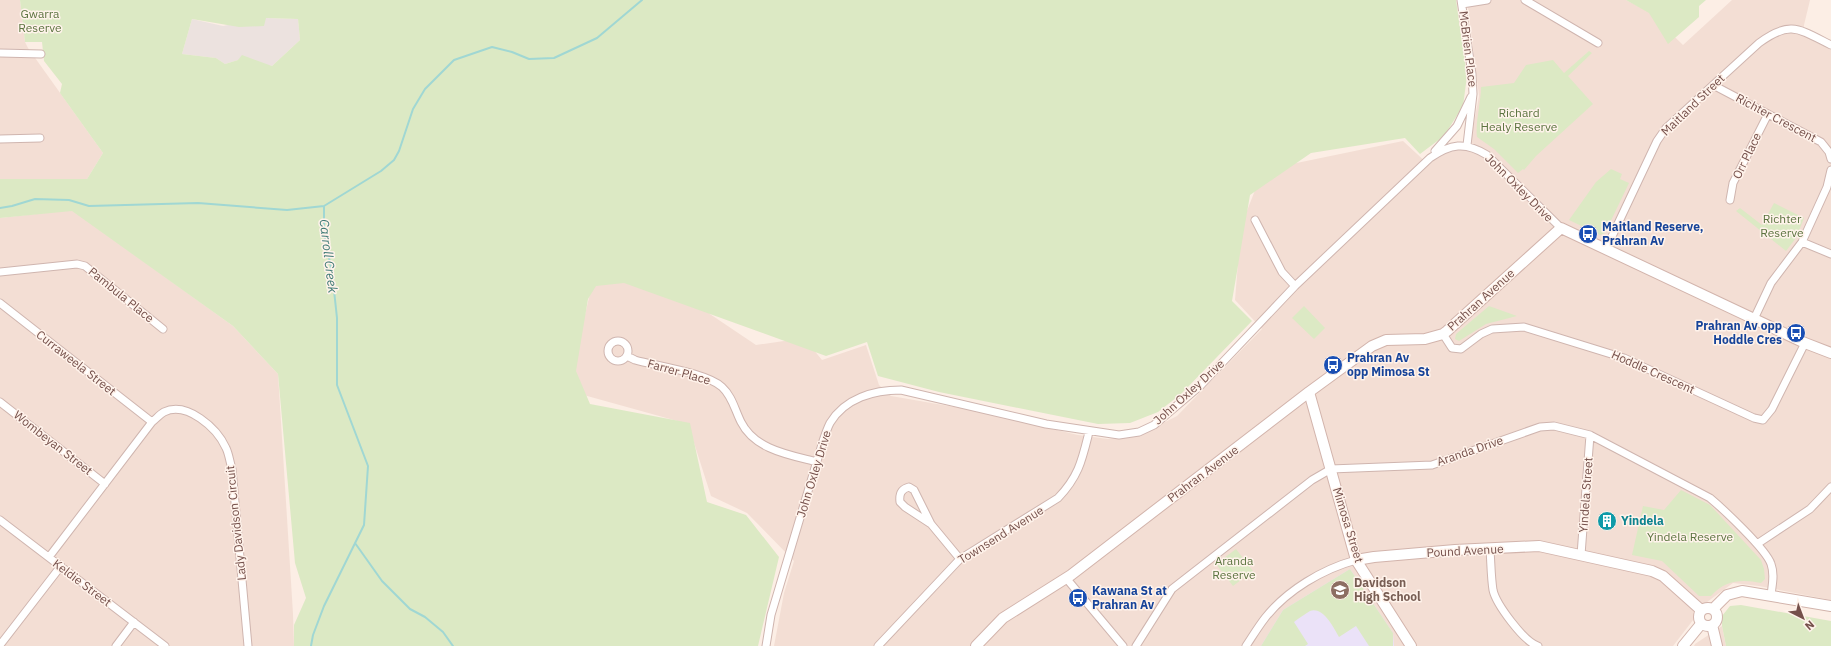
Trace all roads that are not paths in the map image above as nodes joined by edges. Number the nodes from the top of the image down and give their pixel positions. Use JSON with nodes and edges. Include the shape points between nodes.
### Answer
{"nodes":[{"id":1,"x":1487,"y":0,"type":"edge"},
{"id":2,"x":1525,"y":0,"type":"edge"},
{"id":3,"x":1462,"y":2,"type":"edge"},
{"id":4,"x":1598,"y":43,"type":"dead end"},
{"id":5,"x":1831,"y":45,"type":"edge"},
{"id":6,"x":0,"y":53,"type":"edge"},
{"id":7,"x":41,"y":54,"type":"dead end"},
{"id":8,"x":1713,"y":85,"type":"junction"},
{"id":9,"x":1473,"y":94,"type":"junction"},
{"id":10,"x":1768,"y":114,"type":"junction"},
{"id":11,"x":40,"y":138,"type":"dead end"},
{"id":12,"x":0,"y":139,"type":"edge"},
{"id":13,"x":1467,"y":145,"type":"junction"},
{"id":14,"x":1430,"y":158,"type":"junction"},
{"id":15,"x":1831,"y":160,"type":"edge"},
{"id":16,"x":1831,"y":170,"type":"edge"},
{"id":17,"x":1730,"y":200,"type":"dead end"},
{"id":18,"x":1255,"y":220,"type":"dead end"},
{"id":19,"x":1561,"y":228,"type":"junction"},
{"id":20,"x":1802,"y":242,"type":"junction"},
{"id":21,"x":1606,"y":249,"type":"junction"},
{"id":22,"x":1831,"y":254,"type":"edge"},
{"id":23,"x":0,"y":272,"type":"edge"},
{"id":24,"x":1295,"y":286,"type":"junction"},
{"id":25,"x":0,"y":303,"type":"edge"},
{"id":26,"x":1754,"y":319,"type":"junction"},
{"id":27,"x":163,"y":329,"type":"dead end"},
{"id":28,"x":1443,"y":334,"type":"junction"},
{"id":29,"x":1805,"y":343,"type":"junction"},
{"id":30,"x":1831,"y":353,"type":"edge"},
{"id":31,"x":627,"y":356,"type":"dead end"},
{"id":32,"x":1309,"y":392,"type":"junction"},
{"id":33,"x":0,"y":402,"type":"edge"},
{"id":34,"x":152,"y":422,"type":"junction"},
{"id":35,"x":1089,"y":432,"type":"junction"},
{"id":36,"x":1590,"y":435,"type":"junction"},
{"id":37,"x":817,"y":462,"type":"junction"},
{"id":38,"x":1331,"y":469,"type":"junction"},
{"id":39,"x":105,"y":484,"type":"junction"},
{"id":40,"x":1831,"y":487,"type":"edge"},
{"id":41,"x":0,"y":520,"type":"edge"},
{"id":42,"x":931,"y":524,"type":"junction"},
{"id":43,"x":1757,"y":544,"type":"junction"},
{"id":44,"x":1490,"y":550,"type":"junction"},
{"id":45,"x":1581,"y":555,"type":"junction"},
{"id":46,"x":49,"y":557,"type":"junction"},
{"id":47,"x":960,"y":559,"type":"junction"},
{"id":48,"x":1356,"y":560,"type":"junction"},
{"id":49,"x":61,"y":566,"type":"junction"},
{"id":50,"x":1066,"y":578,"type":"junction"},
{"id":51,"x":1771,"y":596,"type":"junction"},
{"id":52,"x":1831,"y":606,"type":"edge"},
{"id":53,"x":1713,"y":609,"type":"junction"},
{"id":54,"x":1701,"y":610,"type":"junction"},
{"id":55,"x":134,"y":622,"type":"junction"},
{"id":56,"x":1701,"y":624,"type":"junction"},
{"id":57,"x":1712,"y":625,"type":"junction"},
{"id":58,"x":0,"y":645,"type":"edge"},
{"id":59,"x":116,"y":646,"type":"edge"},
{"id":60,"x":165,"y":646,"type":"edge"},
{"id":61,"x":248,"y":646,"type":"edge"},
{"id":62,"x":766,"y":646,"type":"edge"},
{"id":63,"x":878,"y":646,"type":"edge"},
{"id":64,"x":976,"y":646,"type":"edge"},
{"id":65,"x":1123,"y":646,"type":"edge"},
{"id":66,"x":1136,"y":646,"type":"edge"},
{"id":67,"x":1246,"y":646,"type":"edge"},
{"id":68,"x":1411,"y":646,"type":"edge"},
{"id":69,"x":1538,"y":646,"type":"edge"},
{"id":70,"x":1683,"y":646,"type":"edge"},
{"id":71,"x":1717,"y":646,"type":"edge"}],
"edges":[{"from":1,"to":3,"type":"street"},
{"from":2,"to":4,"type":"street"},
{"from":3,"to":9,"type":"street","name":"McBrien Place"},
{"from":5,"to":8,"type":"street","name":"Maitland Street","via":[[1798,29],[1785,29],[1773,33]]},
{"from":6,"to":7,"type":"street"},
{"from":8,"to":10,"type":"street","name":"Richter Crescent"},
{"from":8,"to":21,"type":"street","name":"Maitland Street","via":[[1666,128],[1657,141]]},
{"from":9,"to":13,"type":"street","name":"McBrien Place"},
{"from":9,"to":14,"type":"street","via":[[1457,126]]},
{"from":10,"to":15,"type":"street","name":"Richter Crescent","via":[[1821,142],[1829,152]]},
{"from":10,"to":17,"type":"street","name":"Orr Place","via":[[1733,183]]},
{"from":11,"to":12,"type":"street"},
{"from":13,"to":14,"type":"street","name":"John Oxley Drive","via":[[1441,150]]},
{"from":13,"to":19,"type":"street","name":"John Oxley Drive","via":[[1487,155]]},
{"from":14,"to":24,"type":"street","name":"John Oxley Drive"},
{"from":16,"to":20,"type":"street","via":[[1827,187]]},
{"from":18,"to":24,"type":"street","via":[[1282,272]]},
{"from":19,"to":21,"type":"street"},
{"from":19,"to":28,"type":"street","name":"Prahran Avenue"},
{"from":20,"to":22,"type":"street"},
{"from":20,"to":26,"type":"street","via":[[1771,283]]},
{"from":21,"to":26,"type":"street"},
{"from":23,"to":27,"type":"street","name":"Pambula Place","via":[[77,264],[85,266]]},
{"from":24,"to":35,"type":"street","name":"John Oxley Drive","via":[[1201,385],[1154,425],[1139,432],[1119,435]]},
{"from":25,"to":34,"type":"street","name":"Curraweela Street"},
{"from":26,"to":29,"type":"street"},
{"from":28,"to":29,"type":"street","name":"Hoddle Crescent","via":[[1456,350],[1492,329],[1524,327],[1624,358],[1762,420],[1772,409]]},
{"from":28,"to":32,"type":"street","name":"Prahran Avenue","via":[[1425,339],[1392,339],[1379,342]]},
{"from":29,"to":30,"type":"street"},
{"from":31,"to":37,"type":"street","name":"Farrer Place","via":[[711,379],[730,397],[742,424],[758,442],[782,453]]},
{"from":32,"to":38,"type":"street","name":"Mimosa Street"},
{"from":32,"to":50,"type":"street","name":"Prahran Avenue"},
{"from":33,"to":39,"type":"street","name":"Wombeyan Street"},
{"from":34,"to":39,"type":"street","name":"Lady Davidson Circuit"},
{"from":34,"to":61,"type":"street","name":"Lady Davidson Circuit","via":[[163,412],[176,409],[187,411],[216,432],[226,448],[232,469]]},
{"from":35,"to":37,"type":"street","name":"John Oxley Drive","via":[[901,390],[883,390],[855,399],[841,410],[830,423]]},
{"from":35,"to":47,"type":"street","name":"Townsend Avenue","via":[[1082,461],[1071,485],[1058,498]]},
{"from":36,"to":38,"type":"street","name":"Aranda Drive","via":[[1554,426],[1540,426],[1432,465]]},
{"from":36,"to":43,"type":"street","name":"Aranda Drive","via":[[1710,498]]},
{"from":36,"to":45,"type":"street","name":"Yindela Street"},
{"from":37,"to":62,"type":"street","name":"John Oxley Drive","via":[[771,615]]},
{"from":38,"to":48,"type":"street","name":"Mimosa Street"},
{"from":38,"to":66,"type":"street","name":"Aranda Drive","via":[[1312,480],[1172,589]]},
{"from":39,"to":46,"type":"street","name":"Lady Davidson Circuit"},
{"from":40,"to":43,"type":"street","via":[[1810,510]]},
{"from":41,"to":46,"type":"street","name":"Keldie Street"},
{"from":42,"to":42,"type":"street","via":[[900,502],[900,493],[905,488],[909,487],[918,495]]},
{"from":42,"to":47,"type":"street"},
{"from":43,"to":51,"type":"street","name":"Aranda Drive","via":[[1771,563],[1774,575]]},
{"from":44,"to":45,"type":"street","name":"Pound Avenue","via":[[1539,546]]},
{"from":44,"to":48,"type":"street","name":"Pound Avenue","via":[[1455,550]]},
{"from":44,"to":69,"type":"street","via":[[1493,590],[1497,600],[1523,637]]},
{"from":45,"to":54,"type":"street","name":"Pound Avenue","via":[[1652,571],[1663,576]]},
{"from":46,"to":49,"type":"street","name":"Keldie Street"},
{"from":47,"to":63,"type":"street","name":"Townsend Avenue"},
{"from":48,"to":67,"type":"street","name":"Pound Avenue","via":[[1338,565],[1293,591],[1266,617]]},
{"from":48,"to":68,"type":"street","name":"Mimosa Street"},
{"from":49,"to":55,"type":"street","name":"Keldie Street"},
{"from":49,"to":58,"type":"street"},
{"from":50,"to":64,"type":"street","name":"Prahran Avenue","via":[[1003,618]]},
{"from":50,"to":65,"type":"street"},
{"from":51,"to":52,"type":"street"},
{"from":51,"to":53,"type":"street","via":[[1748,591],[1736,592],[1727,595]]},
{"from":53,"to":54,"type":"street","via":[[1707,607]]},
{"from":53,"to":57,"type":"street","via":[[1717,616],[1716,622]]},
{"from":54,"to":56,"type":"street","via":[[1698,616]]},
{"from":55,"to":59,"type":"street"},
{"from":55,"to":60,"type":"street","name":"Keldie Street"},
{"from":56,"to":57,"type":"street"},
{"from":56,"to":70,"type":"street"},
{"from":57,"to":71,"type":"street"}]}
